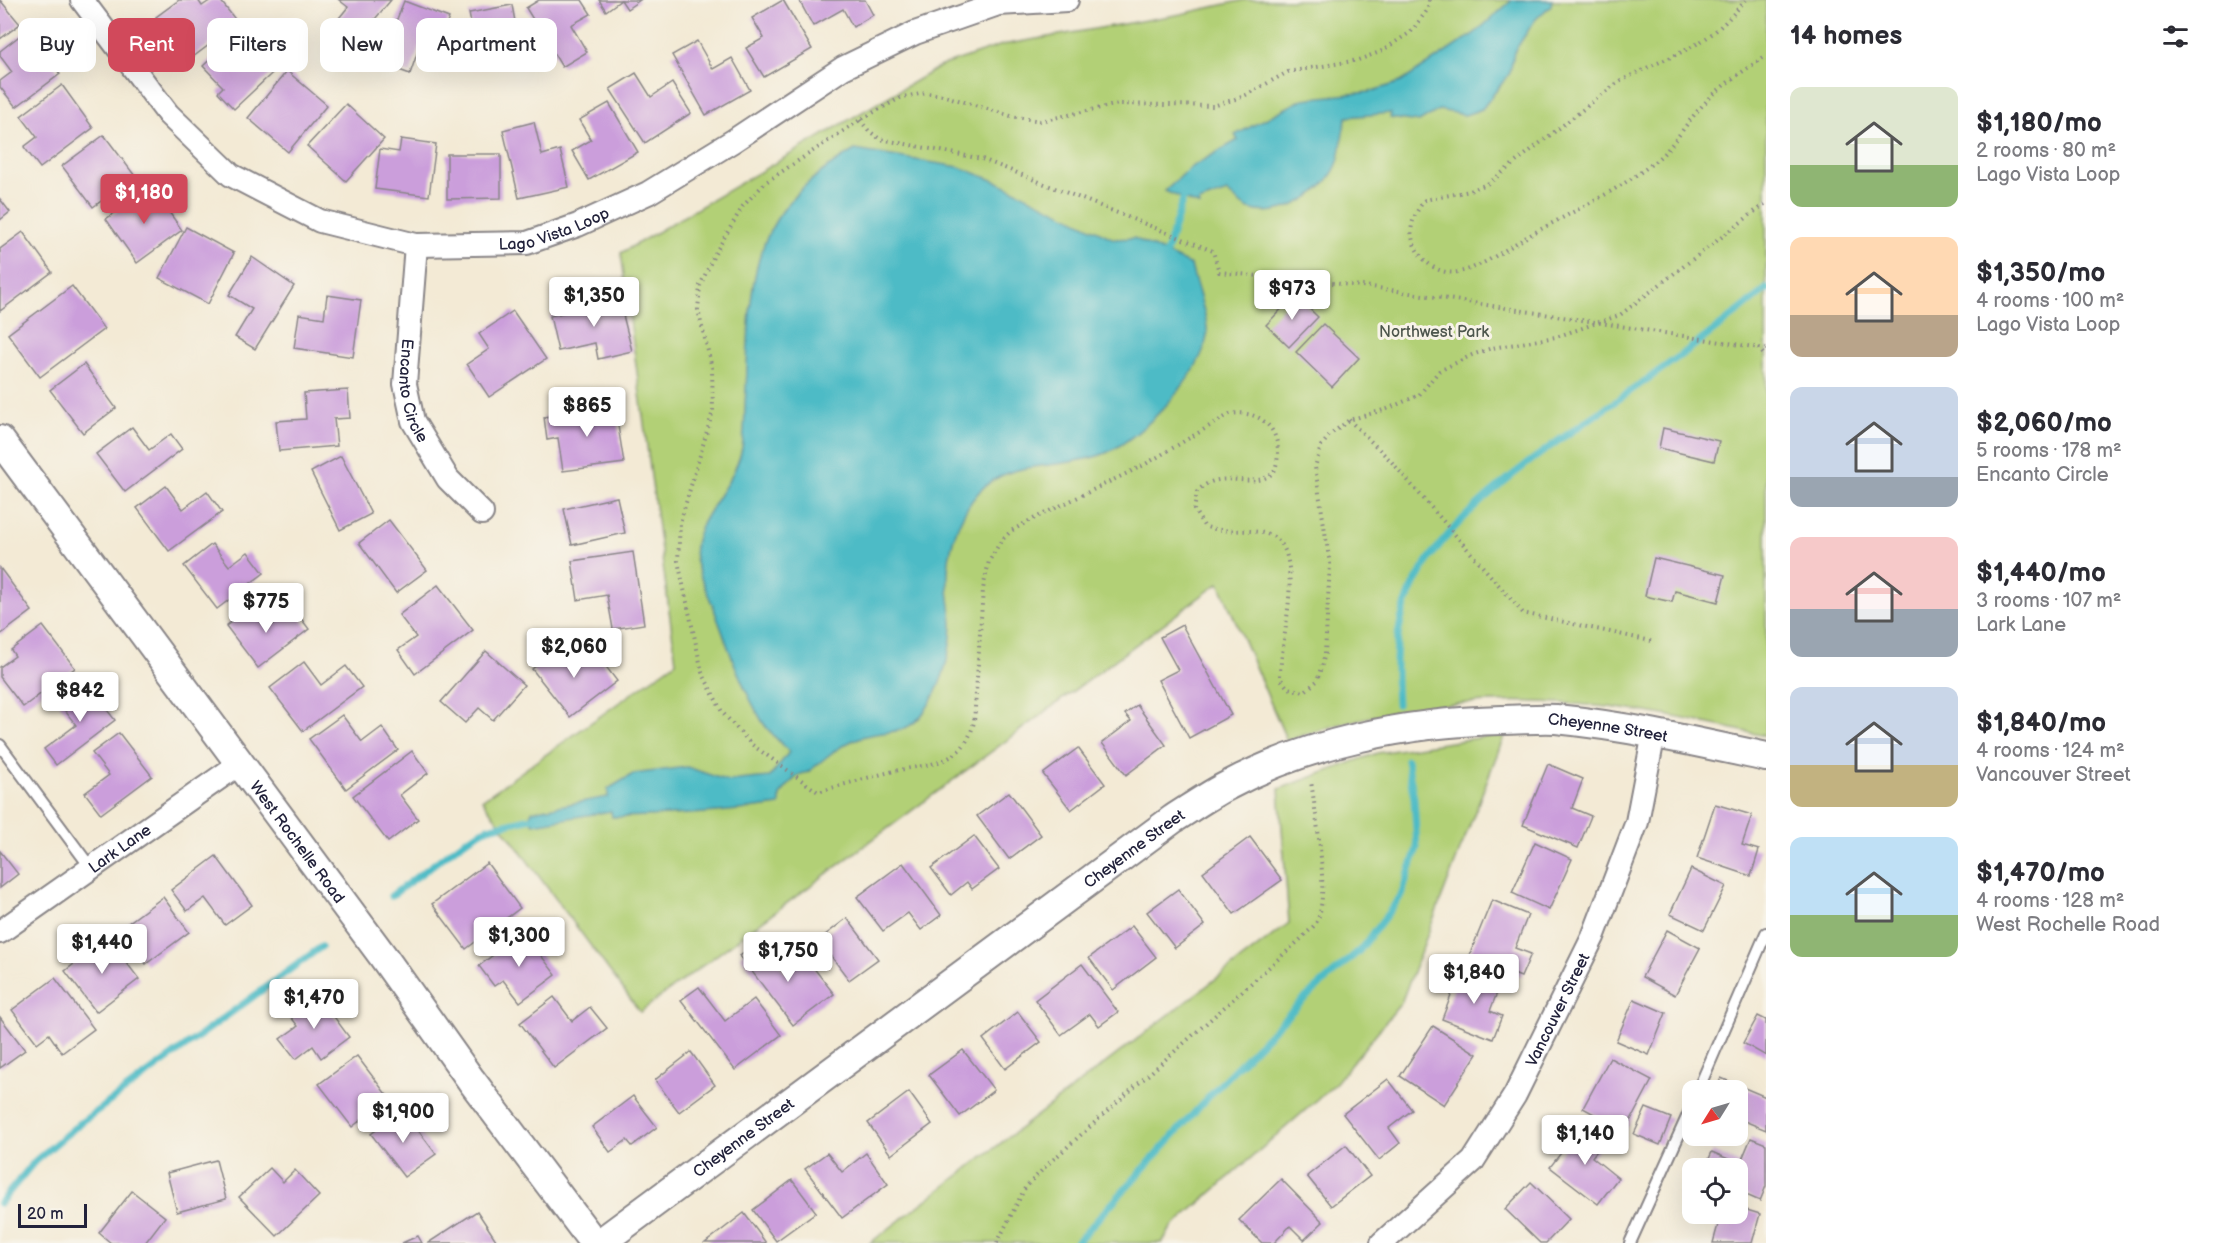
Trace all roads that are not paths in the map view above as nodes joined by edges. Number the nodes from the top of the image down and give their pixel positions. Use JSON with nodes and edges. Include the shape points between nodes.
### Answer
{"nodes":[{"id":1,"x":82,"y":0,"type":"edge"},
{"id":2,"x":1059,"y":1,"type":"edge"},
{"id":3,"x":416,"y":245,"type":"junction"},
{"id":4,"x":0,"y":440,"type":"edge"},
{"id":5,"x":482,"y":513,"type":"dead end"},
{"id":6,"x":1654,"y":733,"type":"junction"},
{"id":7,"x":0,"y":745,"type":"edge"},
{"id":8,"x":1766,"y":757,"type":"edge"},
{"id":9,"x":239,"y":764,"type":"junction"},
{"id":10,"x":92,"y":868,"type":"junction"},
{"id":11,"x":0,"y":932,"type":"edge"},
{"id":12,"x":1766,"y":933,"type":"edge"},
{"id":13,"x":1702,"y":1080,"type":"edge"},
{"id":14,"x":1682,"y":1128,"type":"edge"},
{"id":15,"x":594,"y":1243,"type":"edge"},
{"id":16,"x":600,"y":1243,"type":"edge"},
{"id":17,"x":1382,"y":1243,"type":"edge"},
{"id":18,"x":1630,"y":1243,"type":"edge"}],
"edges":[{"from":1,"to":3,"type":"street","name":"Lago Vista Loop","via":[[168,114],[231,175],[320,221]]},
{"from":2,"to":3,"type":"street","name":"Lago Vista Loop","via":[[998,4],[915,33],[843,68],[648,194],[578,225],[527,243]]},
{"from":3,"to":5,"type":"street","name":"Encanto Circle","via":[[405,384],[413,421],[448,479]]},
{"from":4,"to":9,"type":"street","name":"West Rochelle Road"},
{"from":6,"to":8,"type":"street","name":"Cheyenne Street"},
{"from":6,"to":16,"type":"street","name":"Cheyenne Street","via":[[1555,719],[1464,721],[1343,740],[1224,787],[1173,819]]},
{"from":6,"to":17,"type":"street","name":"Vancouver Street","via":[[1637,822],[1593,937],[1515,1095],[1473,1161]]},
{"from":7,"to":10,"type":"lane"},
{"from":9,"to":10,"type":"street","name":"Lark Lane"},
{"from":9,"to":15,"type":"street","name":"West Rochelle Road"},
{"from":10,"to":11,"type":"street","name":"Lark Lane"},
{"from":12,"to":13,"type":"lane"},
{"from":14,"to":18,"type":"lane"}]}
